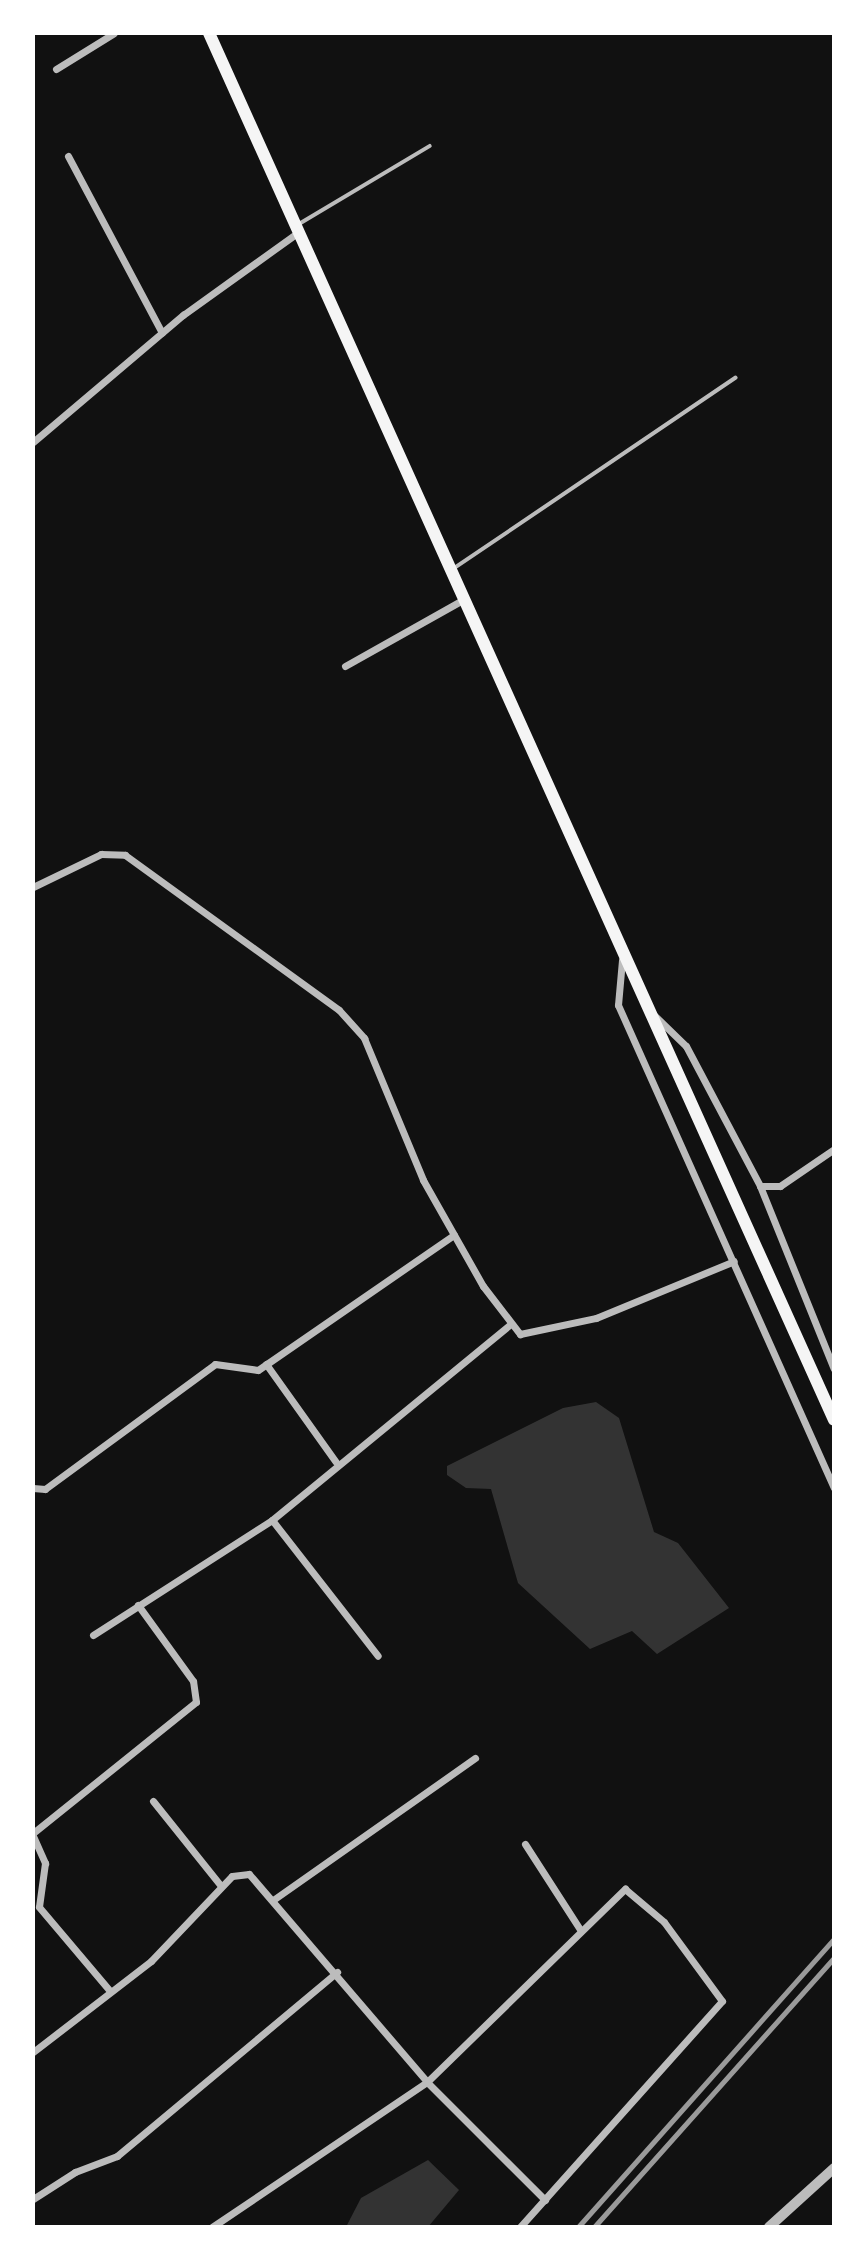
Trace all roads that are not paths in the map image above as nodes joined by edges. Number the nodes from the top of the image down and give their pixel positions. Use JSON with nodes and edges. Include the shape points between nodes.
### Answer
{"nodes":[{"id":1,"x":114,"y":33,"type":"edge"},
{"id":2,"x":209,"y":33,"type":"edge"},
{"id":3,"x":56,"y":69,"type":"dead end"},
{"id":4,"x":430,"y":146,"type":"dead end"},
{"id":5,"x":68,"y":156,"type":"dead end"},
{"id":6,"x":296,"y":230,"type":"junction"},
{"id":7,"x":162,"y":333,"type":"junction"},
{"id":8,"x":735,"y":378,"type":"dead end"},
{"id":9,"x":33,"y":442,"type":"edge"},
{"id":10,"x":448,"y":573,"type":"junction"},
{"id":11,"x":461,"y":601,"type":"junction"},
{"id":12,"x":345,"y":666,"type":"dead end"},
{"id":13,"x":33,"y":887,"type":"edge"},
{"id":14,"x":622,"y":960,"type":"junction"},
{"id":15,"x":644,"y":1006,"type":"junction"},
{"id":16,"x":834,"y":1149,"type":"edge"},
{"id":17,"x":760,"y":1186,"type":"junction"},
{"id":18,"x":454,"y":1235,"type":"junction"},
{"id":19,"x":734,"y":1261,"type":"junction"},
{"id":20,"x":509,"y":1325,"type":"junction"},
{"id":21,"x":266,"y":1364,"type":"junction"},
{"id":22,"x":834,"y":1369,"type":"edge"},
{"id":23,"x":834,"y":1420,"type":"edge"},
{"id":24,"x":336,"y":1462,"type":"junction"},
{"id":25,"x":33,"y":1488,"type":"edge"},
{"id":26,"x":834,"y":1488,"type":"edge"},
{"id":27,"x":272,"y":1520,"type":"junction"},
{"id":28,"x":138,"y":1605,"type":"junction"},
{"id":29,"x":93,"y":1635,"type":"dead end"},
{"id":30,"x":378,"y":1656,"type":"dead end"},
{"id":31,"x":475,"y":1758,"type":"dead end"},
{"id":32,"x":153,"y":1801,"type":"dead end"},
{"id":33,"x":33,"y":1834,"type":"edge"},
{"id":34,"x":525,"y":1844,"type":"dead end"},
{"id":35,"x":221,"y":1886,"type":"junction"},
{"id":36,"x":273,"y":1900,"type":"junction"},
{"id":37,"x":581,"y":1931,"type":"junction"},
{"id":38,"x":337,"y":1972,"type":"junction"},
{"id":39,"x":110,"y":1991,"type":"junction"},
{"id":40,"x":33,"y":2052,"type":"edge"},
{"id":41,"x":427,"y":2082,"type":"junction"},
{"id":42,"x":834,"y":2168,"type":"edge"},
{"id":43,"x":33,"y":2199,"type":"edge"},
{"id":44,"x":545,"y":2200,"type":"junction"},
{"id":45,"x":212,"y":2227,"type":"edge"},
{"id":46,"x":520,"y":2227,"type":"edge"},
{"id":47,"x":769,"y":2227,"type":"edge"}],
"edges":[{"from":1,"to":3,"type":"street"},
{"from":2,"to":6,"type":"main road"},
{"from":4,"to":6,"type":"lane"},
{"from":5,"to":7,"type":"street"},
{"from":6,"to":7,"type":"street"},
{"from":6,"to":10,"type":"main road"},
{"from":7,"to":9,"type":"street"},
{"from":8,"to":10,"type":"lane"},
{"from":10,"to":11,"type":"main road"},
{"from":11,"to":12,"type":"street"},
{"from":11,"to":14,"type":"main road"},
{"from":13,"to":18,"type":"street","via":[[101,854],[125,855],[339,1010],[364,1038],[423,1180]]},
{"from":14,"to":15,"type":"main road"},
{"from":14,"to":19,"type":"street","via":[[618,1005]]},
{"from":15,"to":17,"type":"street","via":[[686,1046]]},
{"from":15,"to":23,"type":"main road"},
{"from":16,"to":17,"type":"street","via":[[780,1186]]},
{"from":17,"to":22,"type":"street"},
{"from":18,"to":20,"type":"street"},
{"from":18,"to":21,"type":"street"},
{"from":19,"to":20,"type":"street","via":[[596,1318],[529,1334]]},
{"from":19,"to":26,"type":"street"},
{"from":20,"to":24,"type":"street"},
{"from":21,"to":24,"type":"street"},
{"from":21,"to":25,"type":"street","via":[[252,1373],[215,1364],[45,1489]]},
{"from":24,"to":27,"type":"street"},
{"from":27,"to":28,"type":"street"},
{"from":27,"to":30,"type":"street"},
{"from":28,"to":29,"type":"street"},
{"from":28,"to":33,"type":"street","via":[[193,1681],[196,1702]]},
{"from":31,"to":36,"type":"street"},
{"from":32,"to":35,"type":"street"},
{"from":33,"to":39,"type":"street","via":[[45,1863],[40,1907]]},
{"from":34,"to":37,"type":"street"},
{"from":35,"to":36,"type":"street","via":[[232,1876],[249,1874]]},
{"from":35,"to":39,"type":"street","via":[[181,1933]]},
{"from":36,"to":38,"type":"street"},
{"from":37,"to":41,"type":"street"},
{"from":37,"to":44,"type":"street","via":[[625,1889],[635,1893],[722,2001]]},
{"from":38,"to":41,"type":"street"},
{"from":38,"to":43,"type":"street","via":[[117,2156],[75,2172]]},
{"from":39,"to":40,"type":"street"},
{"from":41,"to":44,"type":"street"},
{"from":41,"to":45,"type":"street"},
{"from":42,"to":47,"type":"street"},
{"from":44,"to":46,"type":"street"}]}
